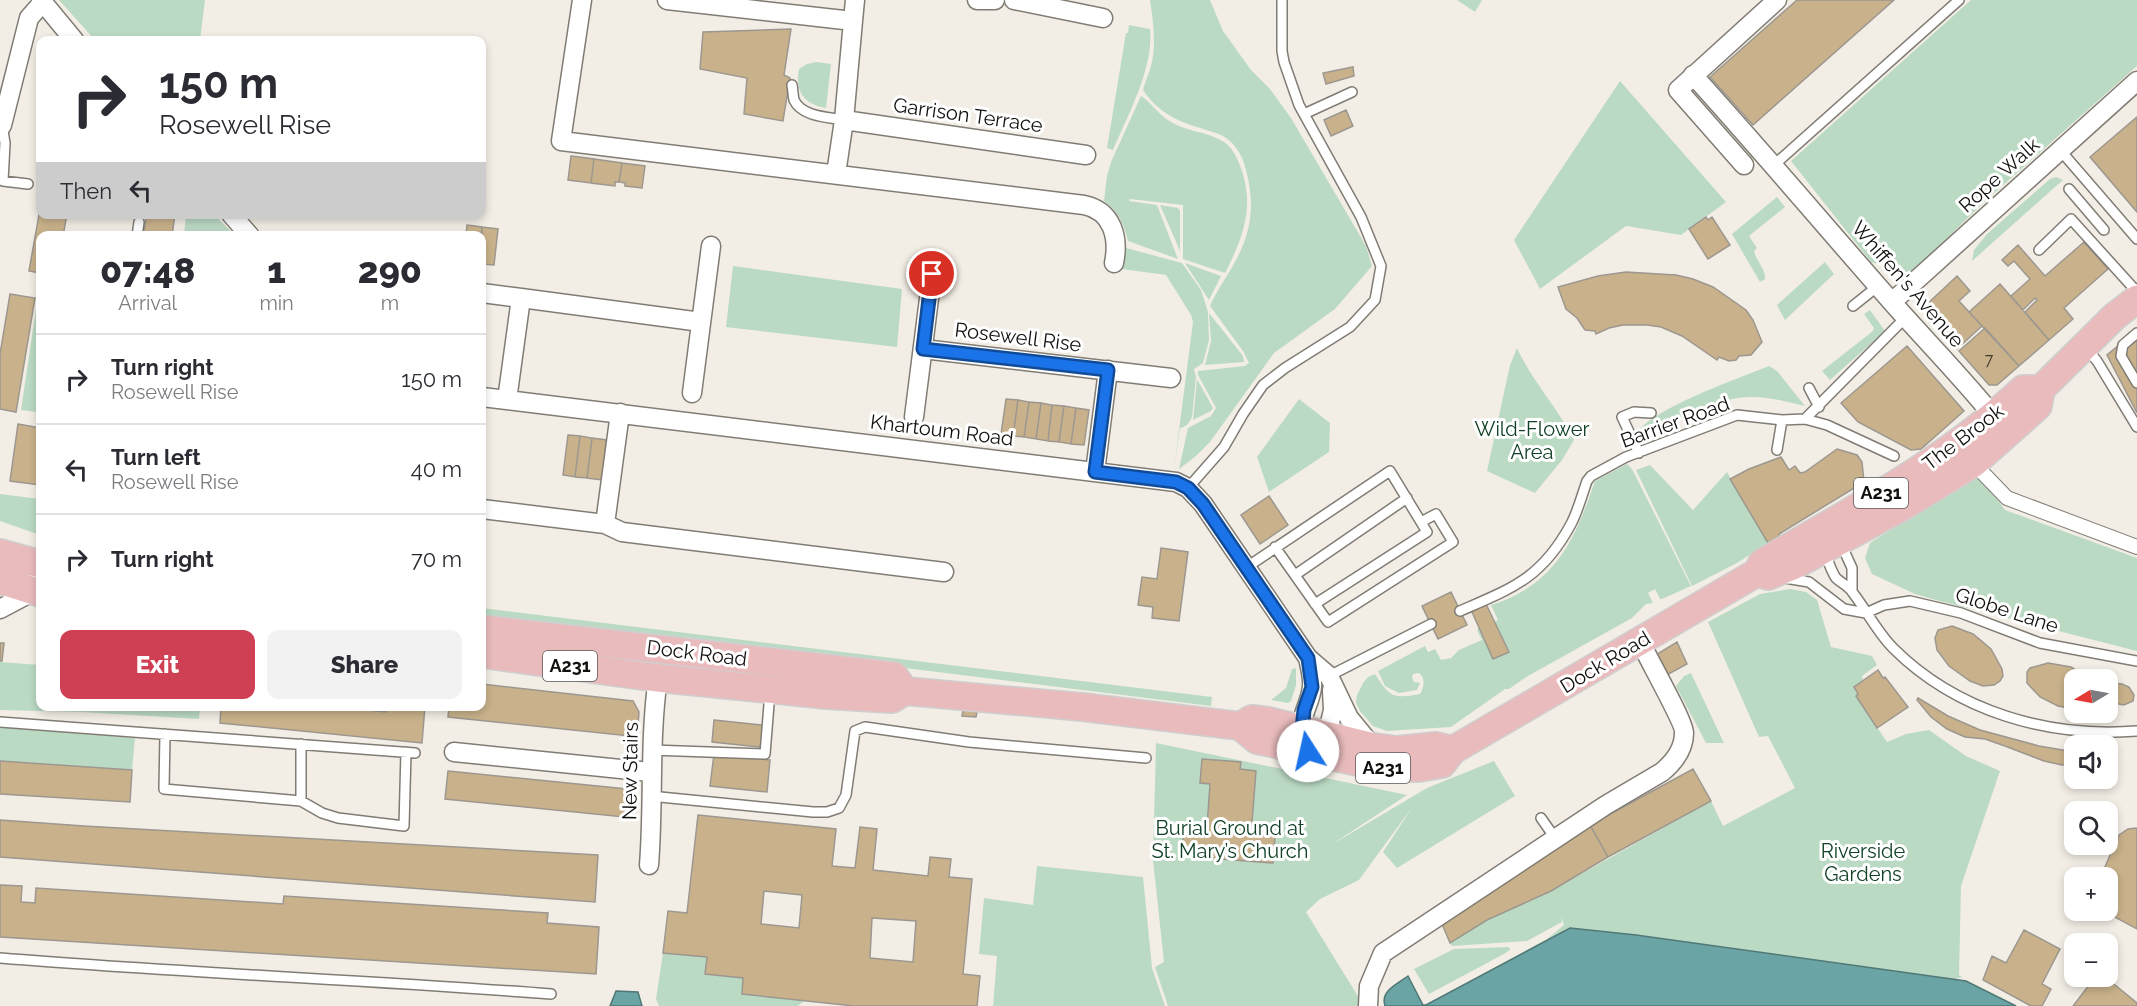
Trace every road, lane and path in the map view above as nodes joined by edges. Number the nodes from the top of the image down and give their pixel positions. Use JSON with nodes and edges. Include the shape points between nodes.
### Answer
{"nodes":[{"id":1,"x":582,"y":0,"type":"edge"},
{"id":2,"x":667,"y":0,"type":"edge"},
{"id":3,"x":855,"y":0,"type":"edge"},
{"id":4,"x":977,"y":0,"type":"edge"},
{"id":5,"x":995,"y":0,"type":"edge"},
{"id":6,"x":1014,"y":0,"type":"edge"},
{"id":7,"x":1282,"y":0,"type":"edge"},
{"id":8,"x":1777,"y":0,"type":"edge"},
{"id":9,"x":1959,"y":0,"type":"edge"},
{"id":10,"x":41,"y":1,"type":"edge"},
{"id":11,"x":1050,"y":3,"type":"edge"},
{"id":12,"x":1103,"y":18,"type":"dead end"},
{"id":13,"x":853,"y":21,"type":"junction"},
{"id":14,"x":71,"y":36,"type":"edge"},
{"id":15,"x":1693,"y":75,"type":"junction"},
{"id":16,"x":2137,"y":81,"type":"edge"},
{"id":17,"x":792,"y":85,"type":"dead end"},
{"id":18,"x":1352,"y":92,"type":"dead end"},
{"id":19,"x":1304,"y":114,"type":"junction"},
{"id":20,"x":844,"y":120,"type":"junction"},
{"id":21,"x":1,"y":126,"type":"edge"},
{"id":22,"x":2060,"y":150,"type":"junction"},
{"id":23,"x":1086,"y":154,"type":"dead end"},
{"id":24,"x":1744,"y":165,"type":"dead end"},
{"id":25,"x":1774,"y":165,"type":"junction"},
{"id":26,"x":836,"y":174,"type":"junction"},
{"id":27,"x":28,"y":184,"type":"dead end"},
{"id":28,"x":2069,"y":189,"type":"dead end"},
{"id":29,"x":2108,"y":205,"type":"junction"},
{"id":30,"x":2094,"y":218,"type":"junction"},
{"id":31,"x":235,"y":219,"type":"edge"},
{"id":32,"x":139,"y":222,"type":"dead end"},
{"id":33,"x":2104,"y":230,"type":"dead end"},
{"id":34,"x":137,"y":231,"type":"edge"},
{"id":35,"x":246,"y":231,"type":"edge"},
{"id":36,"x":2137,"y":238,"type":"edge"},
{"id":37,"x":711,"y":246,"type":"dead end"},
{"id":38,"x":2039,"y":250,"type":"dead end"},
{"id":39,"x":1114,"y":263,"type":"dead end"},
{"id":40,"x":932,"y":274,"type":"dead end"},
{"id":41,"x":1878,"y":286,"type":"junction"},
{"id":42,"x":2137,"y":292,"type":"edge"},
{"id":43,"x":486,"y":294,"type":"edge"},
{"id":44,"x":521,"y":298,"type":"junction"},
{"id":45,"x":2137,"y":299,"type":"edge"},
{"id":46,"x":1892,"y":302,"type":"junction"},
{"id":47,"x":1853,"y":306,"type":"dead end"},
{"id":48,"x":1906,"y":318,"type":"junction"},
{"id":49,"x":701,"y":322,"type":"junction"},
{"id":50,"x":2137,"y":333,"type":"edge"},
{"id":51,"x":2085,"y":346,"type":"junction"},
{"id":52,"x":923,"y":349,"type":"junction"},
{"id":53,"x":1108,"y":370,"type":"junction"},
{"id":54,"x":1171,"y":378,"type":"dead end"},
{"id":55,"x":2137,"y":382,"type":"edge"},
{"id":56,"x":1809,"y":388,"type":"dead end"},
{"id":57,"x":692,"y":393,"type":"dead end"},
{"id":58,"x":486,"y":397,"type":"edge"},
{"id":59,"x":507,"y":400,"type":"junction"},
{"id":60,"x":1819,"y":407,"type":"junction"},
{"id":61,"x":620,"y":413,"type":"junction"},
{"id":62,"x":1651,"y":413,"type":"dead end"},
{"id":63,"x":914,"y":417,"type":"dead end"},
{"id":64,"x":1805,"y":419,"type":"junction"},
{"id":65,"x":1782,"y":420,"type":"junction"},
{"id":66,"x":2000,"y":425,"type":"junction"},
{"id":67,"x":2137,"y":428,"type":"edge"},
{"id":68,"x":1777,"y":450,"type":"dead end"},
{"id":69,"x":1639,"y":453,"type":"junction"},
{"id":70,"x":1893,"y":456,"type":"dead end"},
{"id":71,"x":1979,"y":469,"type":"dead end"},
{"id":72,"x":1095,"y":472,"type":"junction"},
{"id":73,"x":1188,"y":488,"type":"junction"},
{"id":74,"x":1407,"y":498,"type":"junction"},
{"id":75,"x":486,"y":509,"type":"edge"},
{"id":76,"x":1421,"y":522,"type":"junction"},
{"id":77,"x":605,"y":524,"type":"junction"},
{"id":78,"x":1828,"y":539,"type":"junction"},
{"id":79,"x":1275,"y":547,"type":"junction"},
{"id":80,"x":2137,"y":547,"type":"edge"},
{"id":81,"x":36,"y":565,"type":"edge"},
{"id":82,"x":1247,"y":567,"type":"junction"},
{"id":83,"x":944,"y":572,"type":"dead end"},
{"id":84,"x":4,"y":574,"type":"edge"},
{"id":85,"x":1763,"y":574,"type":"junction"},
{"id":86,"x":1295,"y":575,"type":"junction"},
{"id":87,"x":36,"y":585,"type":"edge"},
{"id":88,"x":36,"y":587,"type":"edge"},
{"id":89,"x":1852,"y":590,"type":"junction"},
{"id":90,"x":1315,"y":604,"type":"junction"},
{"id":91,"x":0,"y":609,"type":"edge"},
{"id":92,"x":1460,"y":611,"type":"dead end"},
{"id":93,"x":1866,"y":613,"type":"junction"},
{"id":94,"x":1431,"y":624,"type":"dead end"},
{"id":95,"x":486,"y":629,"type":"edge"},
{"id":96,"x":1640,"y":641,"type":"junction"},
{"id":97,"x":662,"y":649,"type":"junction"},
{"id":98,"x":486,"y":655,"type":"edge"},
{"id":99,"x":1308,"y":658,"type":"junction"},
{"id":100,"x":2137,"y":661,"type":"edge"},
{"id":101,"x":773,"y":662,"type":"junction"},
{"id":102,"x":1329,"y":676,"type":"junction"},
{"id":103,"x":658,"y":678,"type":"junction"},
{"id":104,"x":771,"y":690,"type":"junction"},
{"id":105,"x":905,"y":691,"type":"junction"},
{"id":106,"x":0,"y":722,"type":"edge"},
{"id":107,"x":2137,"y":731,"type":"edge"},
{"id":108,"x":165,"y":734,"type":"junction"},
{"id":109,"x":1312,"y":738,"type":"junction"},
{"id":110,"x":301,"y":744,"type":"junction"},
{"id":111,"x":1374,"y":747,"type":"junction"},
{"id":112,"x":652,"y":750,"type":"junction"},
{"id":113,"x":1453,"y":750,"type":"junction"},
{"id":114,"x":454,"y":752,"type":"dead end"},
{"id":115,"x":1146,"y":758,"type":"dead end"},
{"id":116,"x":650,"y":772,"type":"junction"},
{"id":117,"x":650,"y":796,"type":"junction"},
{"id":118,"x":302,"y":801,"type":"junction"},
{"id":119,"x":1541,"y":818,"type":"dead end"},
{"id":120,"x":1555,"y":838,"type":"junction"},
{"id":121,"x":649,"y":865,"type":"dead end"},
{"id":122,"x":0,"y":958,"type":"edge"},
{"id":123,"x":551,"y":994,"type":"dead end"},
{"id":124,"x":1368,"y":1006,"type":"edge"}],
"edges":[{"from":1,"to":26,"type":"street","via":[[561,141]]},
{"from":2,"to":13,"type":"street"},
{"from":3,"to":13,"type":"street"},
{"from":4,"to":5,"type":"street"},
{"from":6,"to":11,"type":"street"},
{"from":7,"to":19,"type":"lane","via":[[1282,51]]},
{"from":8,"to":15,"type":"street"},
{"from":9,"to":25,"type":"lane"},
{"from":10,"to":14,"type":"street"},
{"from":10,"to":21,"type":"street","via":[[29,18]]},
{"from":11,"to":12,"type":"street"},
{"from":13,"to":20,"type":"street"},
{"from":15,"to":24,"type":"street","via":[[1679,87],[1679,93]]},
{"from":15,"to":25,"type":"street","name":"Whiffen's Avenue"},
{"from":16,"to":22,"type":"street","name":"Rope Walk"},
{"from":17,"to":20,"type":"lane","via":[[794,101],[804,110]]},
{"from":18,"to":19,"type":"lane"},
{"from":19,"to":73,"type":"lane","via":[[1361,217],[1381,266],[1375,300],[1350,327],[1263,385],[1224,447]]},
{"from":20,"to":23,"type":"street","name":"Garrison Terrace"},
{"from":20,"to":26,"type":"street"},
{"from":21,"to":27,"type":"lane","via":[[5,143],[3,181]]},
{"from":22,"to":29,"type":"lane"},
{"from":22,"to":46,"type":"street","name":"Rope Walk"},
{"from":25,"to":41,"type":"street","name":"Whiffen's Avenue"},
{"from":26,"to":39,"type":"street","via":[[1089,206],[1105,218],[1114,232]]},
{"from":28,"to":30,"type":"lane"},
{"from":29,"to":30,"type":"lane"},
{"from":29,"to":36,"type":"lane"},
{"from":30,"to":33,"type":"lane"},
{"from":31,"to":35,"type":"street"},
{"from":32,"to":34,"type":"lane"},
{"from":37,"to":49,"type":"street"},
{"from":38,"to":42,"type":"lane","via":[[2071,219]]},
{"from":40,"to":52,"type":"street"},
{"from":41,"to":46,"type":"street","name":"Whiffen's Avenue"},
{"from":41,"to":47,"type":"lane"},
{"from":43,"to":44,"type":"street"},
{"from":44,"to":49,"type":"street"},
{"from":44,"to":59,"type":"street"},
{"from":45,"to":51,"type":"main road","name":"The Brook","number":"A231"},
{"from":46,"to":48,"type":"street","name":"Whiffen's Avenue"},
{"from":48,"to":60,"type":"lane"},
{"from":48,"to":66,"type":"street","name":"Whiffen's Avenue"},
{"from":49,"to":57,"type":"street"},
{"from":50,"to":55,"type":"lane","via":[[2123,345],[2121,356]]},
{"from":51,"to":66,"type":"main road","name":"The Brook","number":"A231","via":[[2041,389],[2023,389]]},
{"from":51,"to":67,"type":"lane"},
{"from":52,"to":53,"type":"street","name":"Rosewell Rise"},
{"from":52,"to":63,"type":"street"},
{"from":53,"to":54,"type":"street","name":"Rosewell Rise"},
{"from":53,"to":72,"type":"street"},
{"from":56,"to":60,"type":"lane"},
{"from":58,"to":59,"type":"street","name":"Khartoum Road"},
{"from":59,"to":61,"type":"street","name":"Khartoum Road"},
{"from":60,"to":64,"type":"lane"},
{"from":61,"to":72,"type":"street","name":"Khartoum Road"},
{"from":61,"to":77,"type":"street"},
{"from":62,"to":69,"type":"lane","via":[[1634,412],[1622,417]]},
{"from":64,"to":65,"type":"lane","name":"Barrier Road"},
{"from":64,"to":70,"type":"lane","name":"Barrier Road"},
{"from":65,"to":68,"type":"lane"},
{"from":65,"to":69,"type":"lane","name":"Barrier Road","via":[[1737,415]]},
{"from":66,"to":78,"type":"main road","name":"The Brook","number":"A231","via":[[1910,476]]},
{"from":69,"to":92,"type":"lane","name":"Barrier Road","via":[[1591,476],[1571,524],[1543,565],[1508,591]]},
{"from":71,"to":80,"type":"street","via":[[2007,498]]},
{"from":72,"to":73,"type":"street","name":"Khartoum Road","via":[[1176,482]]},
{"from":73,"to":82,"type":"street"},
{"from":74,"to":76,"type":"lane"},
{"from":74,"to":79,"type":"lane","via":[[1390,471]]},
{"from":74,"to":86,"type":"lane"},
{"from":75,"to":77,"type":"street"},
{"from":76,"to":90,"type":"lane","via":[[1427,532]]},
{"from":76,"to":90,"type":"lane","via":[[1436,514],[1453,542],[1328,622]]},
{"from":77,"to":83,"type":"street","via":[[622,532]]},
{"from":78,"to":85,"type":"main road","name":"The Brook","number":"A231","via":[[1762,562]]},
{"from":78,"to":89,"type":"lane","via":[[1836,577]]},
{"from":78,"to":89,"type":"lane","via":[[1852,568]]},
{"from":79,"to":82,"type":"lane"},
{"from":79,"to":86,"type":"lane"},
{"from":81,"to":84,"type":"main road"},
{"from":82,"to":99,"type":"street"},
{"from":84,"to":87,"type":"main road"},
{"from":85,"to":93,"type":"lane","via":[[1809,582],[1844,609]]},
{"from":85,"to":96,"type":"main road","name":"Dock Road","number":"A231","via":[[1700,604]]},
{"from":86,"to":90,"type":"lane"},
{"from":88,"to":91,"type":"street"},
{"from":89,"to":93,"type":"lane"},
{"from":93,"to":100,"type":"lane","name":"Globe Lane","via":[[1884,604],[1910,601],[1952,610],[2040,643]]},
{"from":93,"to":107,"type":"lane","via":[[1894,649],[1954,694],[2022,722],[2048,728],[2106,733]]},
{"from":94,"to":102,"type":"lane"},
{"from":95,"to":97,"type":"main road","name":"Dock Road","number":"A231"},
{"from":96,"to":113,"type":"main road","name":"Dock Road","number":"A231"},
{"from":96,"to":120,"type":"street","via":[[1685,730],[1682,749],[1662,772]]},
{"from":97,"to":101,"type":"main road","name":"Dock Road","number":"A231"},
{"from":97,"to":103,"type":"main road"},
{"from":98,"to":103,"type":"main road","name":"Dock Road","number":"A231"},
{"from":99,"to":102,"type":"street"},
{"from":99,"to":109,"type":"street","via":[[1312,687],[1304,710]]},
{"from":101,"to":104,"type":"main road"},
{"from":101,"to":105,"type":"main road","name":"Dock Road","number":"A231","via":[[894,676]]},
{"from":102,"to":109,"type":"street","via":[[1333,710]]},
{"from":102,"to":111,"type":"street","via":[[1345,711]]},
{"from":103,"to":104,"type":"main road","name":"Dock Road","number":"A231"},
{"from":103,"to":112,"type":"street","name":"New Stairs"},
{"from":104,"to":105,"type":"main road","name":"Dock Road","number":"A231","via":[[892,699]]},
{"from":104,"to":112,"type":"lane","via":[[765,754]]},
{"from":105,"to":109,"type":"main road","name":"Dock Road","number":"A231","via":[[1240,726],[1252,719],[1269,721]]},
{"from":106,"to":108,"type":"lane"},
{"from":108,"to":110,"type":"lane"},
{"from":108,"to":118,"type":"lane","via":[[164,789]]},
{"from":109,"to":111,"type":"main road","name":"Dock Road","number":"A231"},
{"from":109,"to":113,"type":"main road","name":"Dock Road","number":"A231","via":[[1357,763],[1393,769],[1442,764]]},
{"from":110,"to":118,"type":"lane"},
{"from":110,"to":118,"type":"lane","via":[[410,752],[404,826],[338,818]]},
{"from":111,"to":113,"type":"main road","name":"Dock Road","number":"A231","via":[[1397,750],[1436,746]]},
{"from":112,"to":116,"type":"street","name":"New Stairs"},
{"from":114,"to":116,"type":"street"},
{"from":115,"to":117,"type":"lane","via":[[969,742],[865,727],[855,731],[846,795],[839,808],[827,812]]},
{"from":116,"to":117,"type":"street","name":"New Stairs"},
{"from":117,"to":121,"type":"street","name":"New Stairs"},
{"from":119,"to":120,"type":"lane"},
{"from":120,"to":124,"type":"street","via":[[1383,953],[1369,986]]},
{"from":122,"to":123,"type":"lane"}]}
